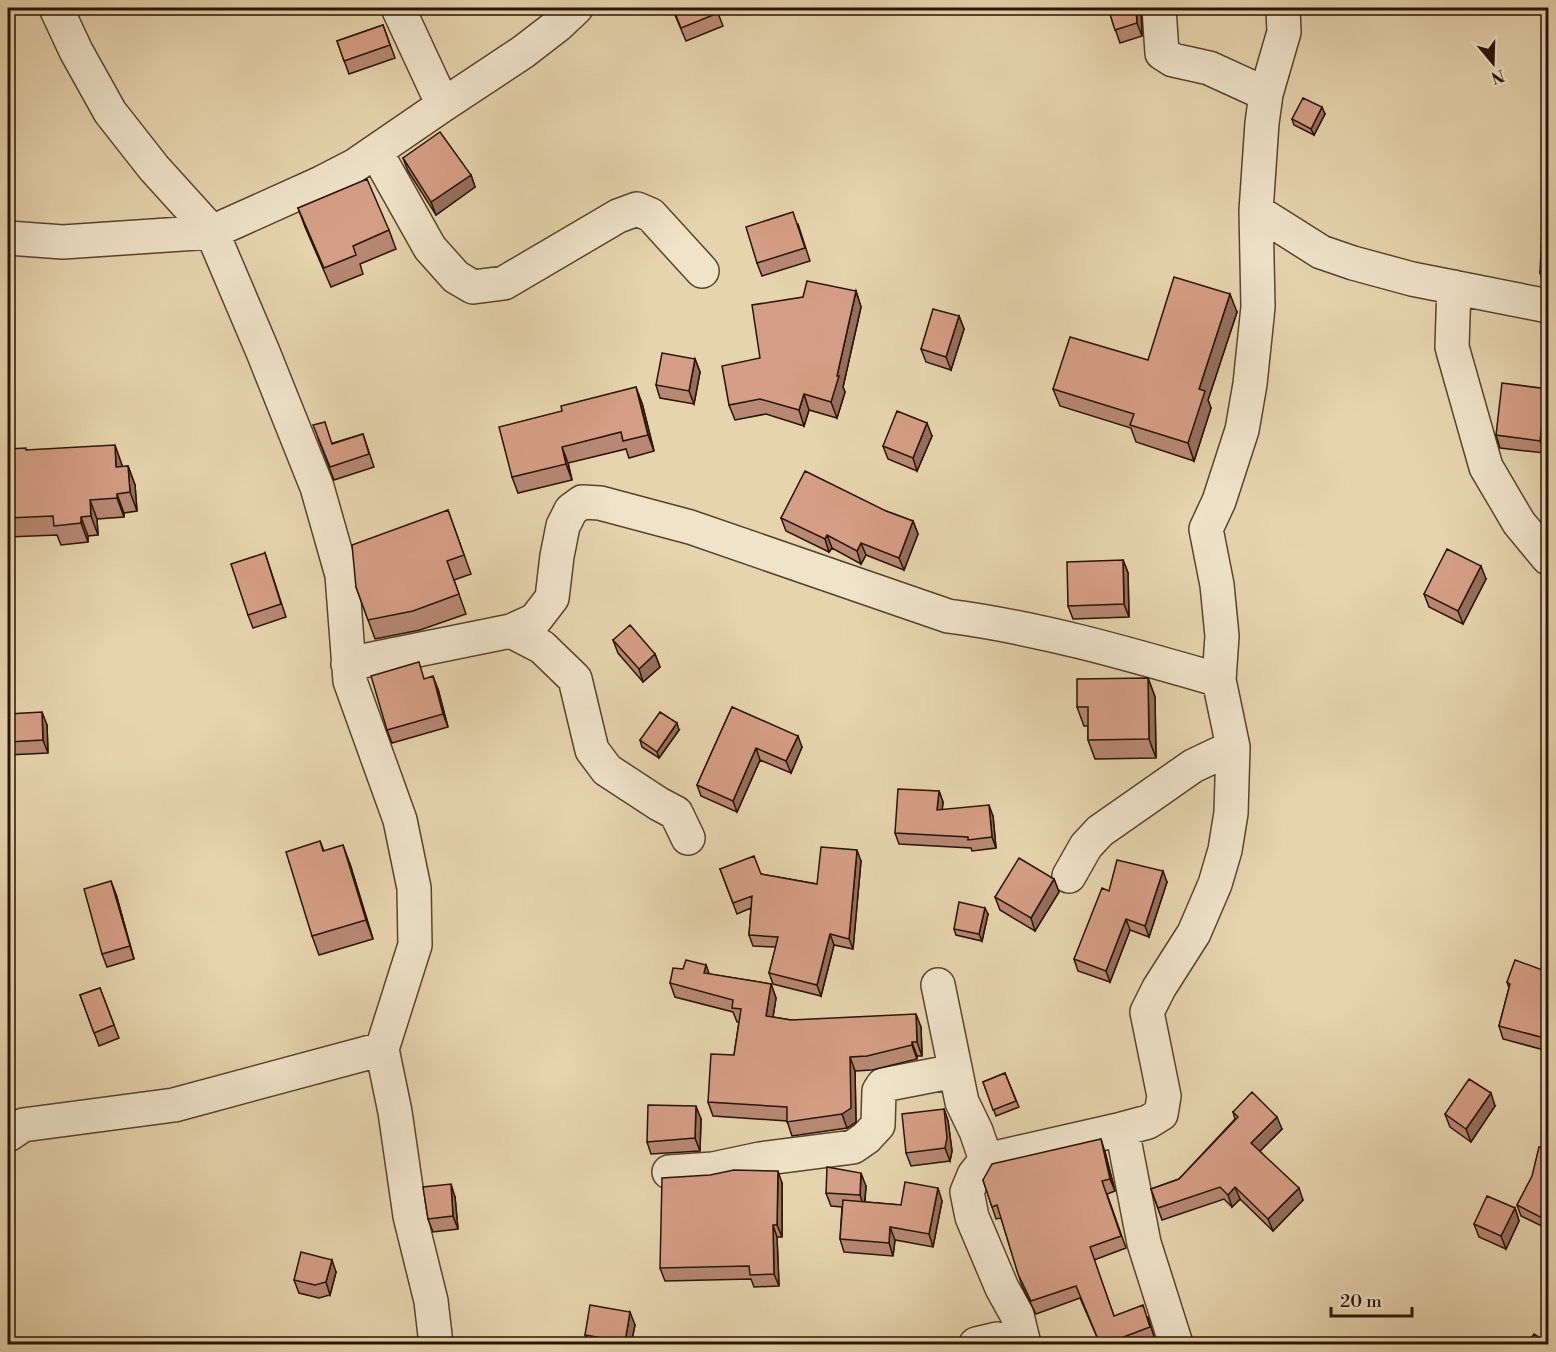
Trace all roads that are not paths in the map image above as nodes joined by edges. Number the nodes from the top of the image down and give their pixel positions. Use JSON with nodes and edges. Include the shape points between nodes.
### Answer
{"nodes":[{"id":1,"x":56,"y":8,"type":"edge"},
{"id":2,"x":398,"y":8,"type":"edge"},
{"id":3,"x":576,"y":8,"type":"edge"},
{"id":4,"x":1159,"y":8,"type":"edge"},
{"id":5,"x":1283,"y":8,"type":"edge"},
{"id":6,"x":1266,"y":94,"type":"junction"},
{"id":7,"x":443,"y":105,"type":"junction"},
{"id":8,"x":376,"y":152,"type":"junction"},
{"id":9,"x":1256,"y":211,"type":"junction"},
{"id":10,"x":212,"y":232,"type":"junction"},
{"id":11,"x":8,"y":238,"type":"edge"},
{"id":12,"x":702,"y":271,"type":"dead end"},
{"id":13,"x":1454,"y":287,"type":"junction"},
{"id":14,"x":1548,"y":306,"type":"edge"},
{"id":15,"x":1548,"y":558,"type":"edge"},
{"id":16,"x":511,"y":631,"type":"junction"},
{"id":17,"x":348,"y":664,"type":"junction"},
{"id":18,"x":1219,"y":680,"type":"junction"},
{"id":19,"x":1233,"y":747,"type":"junction"},
{"id":20,"x":688,"y":838,"type":"dead end"},
{"id":21,"x":1069,"y":876,"type":"dead end"},
{"id":22,"x":938,"y":985,"type":"dead end"},
{"id":23,"x":382,"y":1049,"type":"junction"},
{"id":24,"x":955,"y":1071,"type":"junction"},
{"id":25,"x":1122,"y":1129,"type":"junction"},
{"id":26,"x":8,"y":1135,"type":"edge"},
{"id":27,"x":986,"y":1160,"type":"junction"},
{"id":28,"x":669,"y":1172,"type":"dead end"},
{"id":29,"x":436,"y":1344,"type":"edge"},
{"id":30,"x":976,"y":1344,"type":"edge"},
{"id":31,"x":1016,"y":1344,"type":"edge"},
{"id":32,"x":1176,"y":1344,"type":"edge"}],
"edges":[{"from":1,"to":10,"type":"street","via":[[110,112]]},
{"from":2,"to":7,"type":"street"},
{"from":3,"to":7,"type":"street","via":[[523,52]]},
{"from":4,"to":6,"type":"street","via":[[1162,53],[1173,60],[1209,68]]},
{"from":5,"to":6,"type":"street","via":[[1284,32]]},
{"from":6,"to":9,"type":"street"},
{"from":7,"to":8,"type":"street"},
{"from":8,"to":10,"type":"street","via":[[321,183]]},
{"from":8,"to":12,"type":"street","via":[[430,248],[456,277],[473,287],[504,283],[618,216],[637,209],[651,215]]},
{"from":9,"to":13,"type":"street","via":[[1321,252]]},
{"from":9,"to":18,"type":"street","via":[[1258,307],[1250,384],[1242,430],[1206,530],[1222,636]]},
{"from":10,"to":11,"type":"street","via":[[63,242]]},
{"from":10,"to":17,"type":"street","via":[[317,487],[342,574]]},
{"from":13,"to":14,"type":"street"},
{"from":13,"to":15,"type":"street","via":[[1452,347],[1486,467],[1519,523]]},
{"from":16,"to":17,"type":"street"},
{"from":16,"to":18,"type":"street","via":[[535,620],[552,598],[556,556],[571,510],[582,502],[600,503],[690,527],[948,616],[1092,644]]},
{"from":16,"to":20,"type":"street","via":[[542,647],[575,680],[592,750],[607,770],[676,813]]},
{"from":17,"to":23,"type":"street","via":[[350,681],[400,820],[414,888],[415,945]]},
{"from":18,"to":19,"type":"street"},
{"from":19,"to":21,"type":"street","via":[[1193,766],[1100,831],[1086,846]]},
{"from":19,"to":25,"type":"street","via":[[1231,813],[1215,884],[1194,933],[1147,1012],[1164,1096],[1161,1114]]},
{"from":22,"to":24,"type":"street"},
{"from":23,"to":26,"type":"street","via":[[174,1104],[23,1125]]},
{"from":23,"to":29,"type":"street"},
{"from":24,"to":27,"type":"street","via":[[962,1102]]},
{"from":24,"to":28,"type":"street","via":[[883,1085],[879,1091],[878,1125],[853,1147]]},
{"from":25,"to":27,"type":"street"},
{"from":25,"to":32,"type":"street","via":[[1144,1243]]},
{"from":27,"to":31,"type":"street","via":[[967,1192],[972,1217],[1017,1315]]},
{"from":30,"to":31,"type":"street","via":[[997,1340]]}]}
